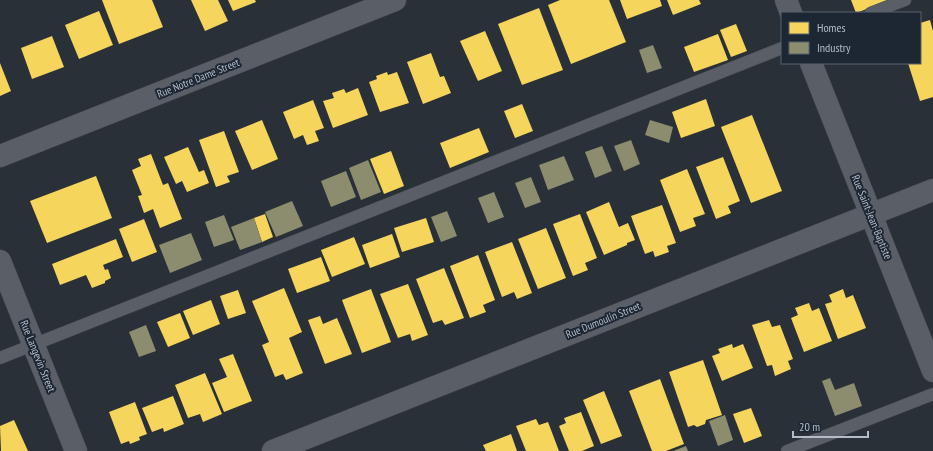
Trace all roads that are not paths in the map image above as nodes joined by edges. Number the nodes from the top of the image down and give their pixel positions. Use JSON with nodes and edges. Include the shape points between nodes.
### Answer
{"nodes":[{"id":1,"x":395,"y":0,"type":"edge"},
{"id":2,"x":786,"y":0,"type":"edge"},
{"id":3,"x":904,"y":0,"type":"edge"},
{"id":4,"x":791,"y":12,"type":"edge"},
{"id":5,"x":874,"y":12,"type":"edge"},
{"id":6,"x":781,"y":48,"type":"edge"},
{"id":7,"x":811,"y":64,"type":"edge"},
{"id":8,"x":0,"y":156,"type":"edge"},
{"id":9,"x":933,"y":190,"type":"edge"},
{"id":10,"x":871,"y":214,"type":"junction"},
{"id":11,"x":0,"y":261,"type":"edge"},
{"id":12,"x":34,"y":345,"type":"junction"},
{"id":13,"x":0,"y":358,"type":"edge"},
{"id":14,"x":933,"y":371,"type":"edge"},
{"id":15,"x":933,"y":394,"type":"edge"},
{"id":16,"x":76,"y":451,"type":"edge"},
{"id":17,"x":273,"y":451,"type":"edge"},
{"id":18,"x":787,"y":451,"type":"edge"}],
"edges":[{"from":1,"to":8,"type":"street","name":"Rue Notre Dame Street"},
{"from":2,"to":4,"type":"street"},
{"from":3,"to":5,"type":"lane"},
{"from":6,"to":12,"type":"lane"},
{"from":7,"to":10,"type":"street","name":"Rue Saint-Jean-Baptiste"},
{"from":9,"to":10,"type":"street","name":"Rue Dumoulin Street"},
{"from":10,"to":14,"type":"street","name":"Rue Saint-Jean-Baptiste"},
{"from":10,"to":17,"type":"street","name":"Rue Dumoulin Street"},
{"from":11,"to":12,"type":"street","name":"Rue Langevin Street"},
{"from":12,"to":13,"type":"lane"},
{"from":12,"to":16,"type":"street","name":"Rue Langevin Street"},
{"from":15,"to":18,"type":"lane"}]}
